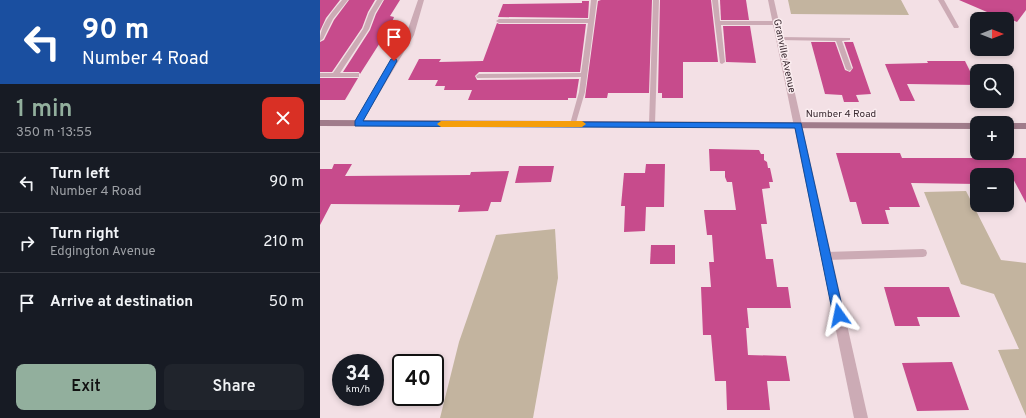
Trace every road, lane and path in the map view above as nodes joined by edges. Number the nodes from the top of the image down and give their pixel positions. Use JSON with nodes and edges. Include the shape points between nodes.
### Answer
{"nodes":[{"id":1,"x":344,"y":0,"type":"edge"},
{"id":2,"x":380,"y":0,"type":"edge"},
{"id":3,"x":421,"y":0,"type":"edge"},
{"id":4,"x":594,"y":0,"type":"edge"},
{"id":5,"x":656,"y":0,"type":"edge"},
{"id":6,"x":715,"y":0,"type":"edge"},
{"id":7,"x":772,"y":0,"type":"edge"},
{"id":8,"x":941,"y":0,"type":"edge"},
{"id":9,"x":592,"y":20,"type":"junction"},
{"id":10,"x":499,"y":21,"type":"dead end"},
{"id":11,"x":718,"y":23,"type":"junction"},
{"id":12,"x":776,"y":23,"type":"junction"},
{"id":13,"x":956,"y":27,"type":"dead end"},
{"id":14,"x":320,"y":39,"type":"edge"},
{"id":15,"x":838,"y":39,"type":"junction"},
{"id":16,"x":848,"y":39,"type":"dead end"},
{"id":17,"x":780,"y":40,"type":"junction"},
{"id":18,"x":722,"y":62,"type":"dead end"},
{"id":19,"x":848,"y":68,"type":"dead end"},
{"id":20,"x":335,"y":74,"type":"junction"},
{"id":21,"x":320,"y":75,"type":"edge"},
{"id":22,"x":358,"y":75,"type":"dead end"},
{"id":23,"x":583,"y":75,"type":"junction"},
{"id":24,"x":479,"y":76,"type":"dead end"},
{"id":25,"x":320,"y":124,"type":"edge"},
{"id":26,"x":357,"y":124,"type":"junction"},
{"id":27,"x":573,"y":124,"type":"junction"},
{"id":28,"x":652,"y":124,"type":"junction"},
{"id":29,"x":798,"y":125,"type":"junction"},
{"id":30,"x":970,"y":126,"type":"edge"},
{"id":31,"x":1014,"y":126,"type":"edge"},
{"id":32,"x":1026,"y":126,"type":"edge"},
{"id":33,"x":923,"y":253,"type":"dead end"},
{"id":34,"x":826,"y":256,"type":"junction"},
{"id":35,"x":861,"y":418,"type":"edge"}],
"edges":[{"from":1,"to":14,"type":"lane"},
{"from":2,"to":20,"type":"lane","via":[[366,29]]},
{"from":3,"to":26,"type":"street","via":[[410,34]]},
{"from":4,"to":9,"type":"lane"},
{"from":5,"to":28,"type":"lane"},
{"from":6,"to":11,"type":"lane"},
{"from":7,"to":12,"type":"street","name":"Granville Avenue"},
{"from":8,"to":13,"type":"lane"},
{"from":9,"to":10,"type":"lane"},
{"from":9,"to":23,"type":"lane"},
{"from":11,"to":12,"type":"lane"},
{"from":11,"to":18,"type":"lane"},
{"from":12,"to":17,"type":"street","name":"Granville Avenue"},
{"from":15,"to":16,"type":"lane"},
{"from":15,"to":17,"type":"lane"},
{"from":15,"to":19,"type":"lane"},
{"from":17,"to":29,"type":"street","name":"Granville Avenue"},
{"from":20,"to":21,"type":"lane"},
{"from":20,"to":22,"type":"lane"},
{"from":23,"to":24,"type":"lane"},
{"from":23,"to":27,"type":"lane","via":[[582,92]]},
{"from":25,"to":26,"type":"main road","name":"Number 4 Road"},
{"from":26,"to":27,"type":"main road","name":"Number 4 Road"},
{"from":27,"to":28,"type":"main road","name":"Number 4 Road"},
{"from":28,"to":29,"type":"main road","name":"Number 4 Road"},
{"from":29,"to":30,"type":"main road","name":"Number 4 Road"},
{"from":29,"to":34,"type":"street","name":"Granville Avenue"},
{"from":31,"to":32,"type":"main road"},
{"from":33,"to":34,"type":"lane"},
{"from":34,"to":35,"type":"street","name":"Granville Avenue"}]}
